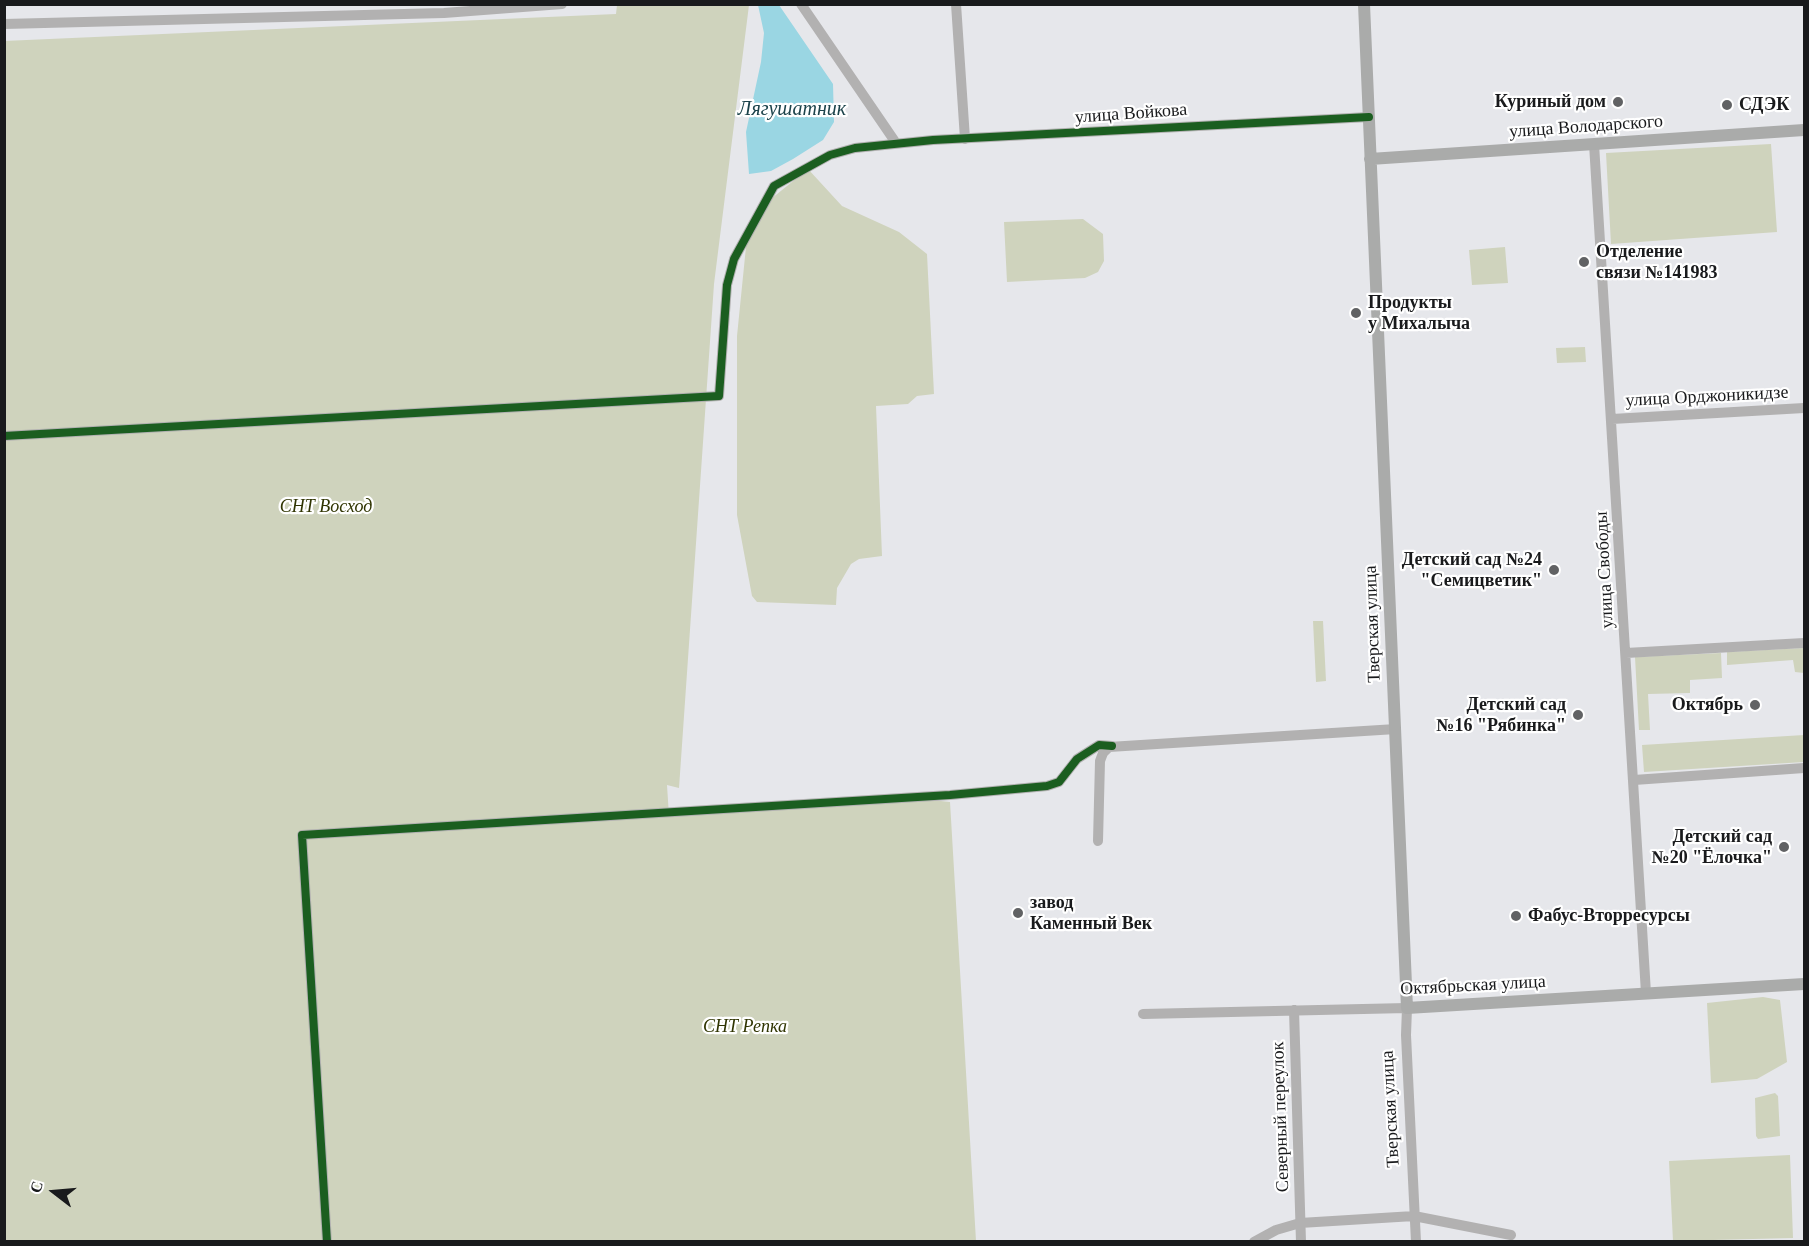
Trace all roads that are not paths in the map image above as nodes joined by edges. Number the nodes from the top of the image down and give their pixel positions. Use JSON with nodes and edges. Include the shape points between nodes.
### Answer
{"nodes":[{"id":1,"x":562,"y":4,"type":"edge"},
{"id":2,"x":801,"y":4,"type":"edge"},
{"id":3,"x":956,"y":4,"type":"edge"},
{"id":4,"x":1364,"y":4,"type":"edge"},
{"id":5,"x":4,"y":24,"type":"edge"},
{"id":6,"x":1369,"y":117,"type":"junction"},
{"id":7,"x":1804,"y":130,"type":"edge"},
{"id":8,"x":965,"y":139,"type":"junction"},
{"id":9,"x":896,"y":143,"type":"junction"},
{"id":10,"x":1594,"y":144,"type":"junction"},
{"id":11,"x":1370,"y":159,"type":"junction"},
{"id":12,"x":1804,"y":408,"type":"edge"},
{"id":13,"x":1612,"y":419,"type":"junction"},
{"id":14,"x":4,"y":436,"type":"edge"},
{"id":15,"x":1804,"y":643,"type":"edge"},
{"id":16,"x":1626,"y":653,"type":"junction"},
{"id":17,"x":1396,"y":729,"type":"junction"},
{"id":18,"x":1112,"y":746,"type":"junction"},
{"id":19,"x":1804,"y":768,"type":"edge"},
{"id":20,"x":1634,"y":780,"type":"junction"},
{"id":21,"x":1098,"y":841,"type":"dead end"},
{"id":22,"x":1804,"y":984,"type":"edge"},
{"id":23,"x":1646,"y":993,"type":"junction"},
{"id":24,"x":1407,"y":1008,"type":"junction"},
{"id":25,"x":1294,"y":1010,"type":"junction"},
{"id":26,"x":1143,"y":1014,"type":"dead end"},
{"id":27,"x":1414,"y":1216,"type":"junction"},
{"id":28,"x":1300,"y":1223,"type":"junction"},
{"id":29,"x":1511,"y":1234,"type":"dead end"},
{"id":30,"x":327,"y":1242,"type":"edge"},
{"id":31,"x":1254,"y":1242,"type":"edge"},
{"id":32,"x":1301,"y":1242,"type":"edge"},
{"id":33,"x":1416,"y":1242,"type":"edge"}],
"edges":[{"from":1,"to":5,"type":"street","via":[[444,13]]},
{"from":2,"to":9,"type":"street"},
{"from":3,"to":8,"type":"street"},
{"from":4,"to":6,"type":"main road","name":"Тверская улица"},
{"from":6,"to":8,"type":"street","name":"улица Войкова"},
{"from":6,"to":11,"type":"main road","name":"Тверская улица"},
{"from":7,"to":10,"type":"main road","name":"улица Володарского"},
{"from":8,"to":9,"type":"street","name":"улица Войкова"},
{"from":9,"to":14,"type":"street","name":"улица Войкова","via":[[830,155],[774,186],[734,259],[727,285],[719,396]]},
{"from":10,"to":11,"type":"main road","name":"улица Володарского"},
{"from":10,"to":13,"type":"street","name":"улица Свободы"},
{"from":11,"to":17,"type":"main road","name":"Тверская улица"},
{"from":12,"to":13,"type":"street","name":"улица Орджоникидзе"},
{"from":13,"to":16,"type":"street","name":"улица Свободы"},
{"from":15,"to":16,"type":"street"},
{"from":16,"to":20,"type":"street","name":"улица Свободы"},
{"from":17,"to":18,"type":"street"},
{"from":17,"to":24,"type":"main road","name":"Тверская улица"},
{"from":18,"to":21,"type":"street","via":[[1100,761]]},
{"from":18,"to":30,"type":"street","via":[[1099,745],[1077,759],[1059,782],[1047,786],[302,835]]},
{"from":19,"to":20,"type":"street"},
{"from":20,"to":23,"type":"street","name":"улица Свободы"},
{"from":22,"to":23,"type":"main road","name":"Октябрьская улица"},
{"from":23,"to":24,"type":"main road","name":"Октябрьская улица"},
{"from":24,"to":25,"type":"street","name":"Октябрьская улица"},
{"from":24,"to":27,"type":"street","name":"Тверская улица"},
{"from":25,"to":26,"type":"street","name":"Октябрьская улица"},
{"from":25,"to":28,"type":"street","name":"Северный переулок"},
{"from":27,"to":28,"type":"street"},
{"from":27,"to":29,"type":"street"},
{"from":27,"to":33,"type":"street","name":"Тверская улица"},
{"from":28,"to":31,"type":"street"},
{"from":28,"to":32,"type":"street","name":"Северный переулок"}]}
